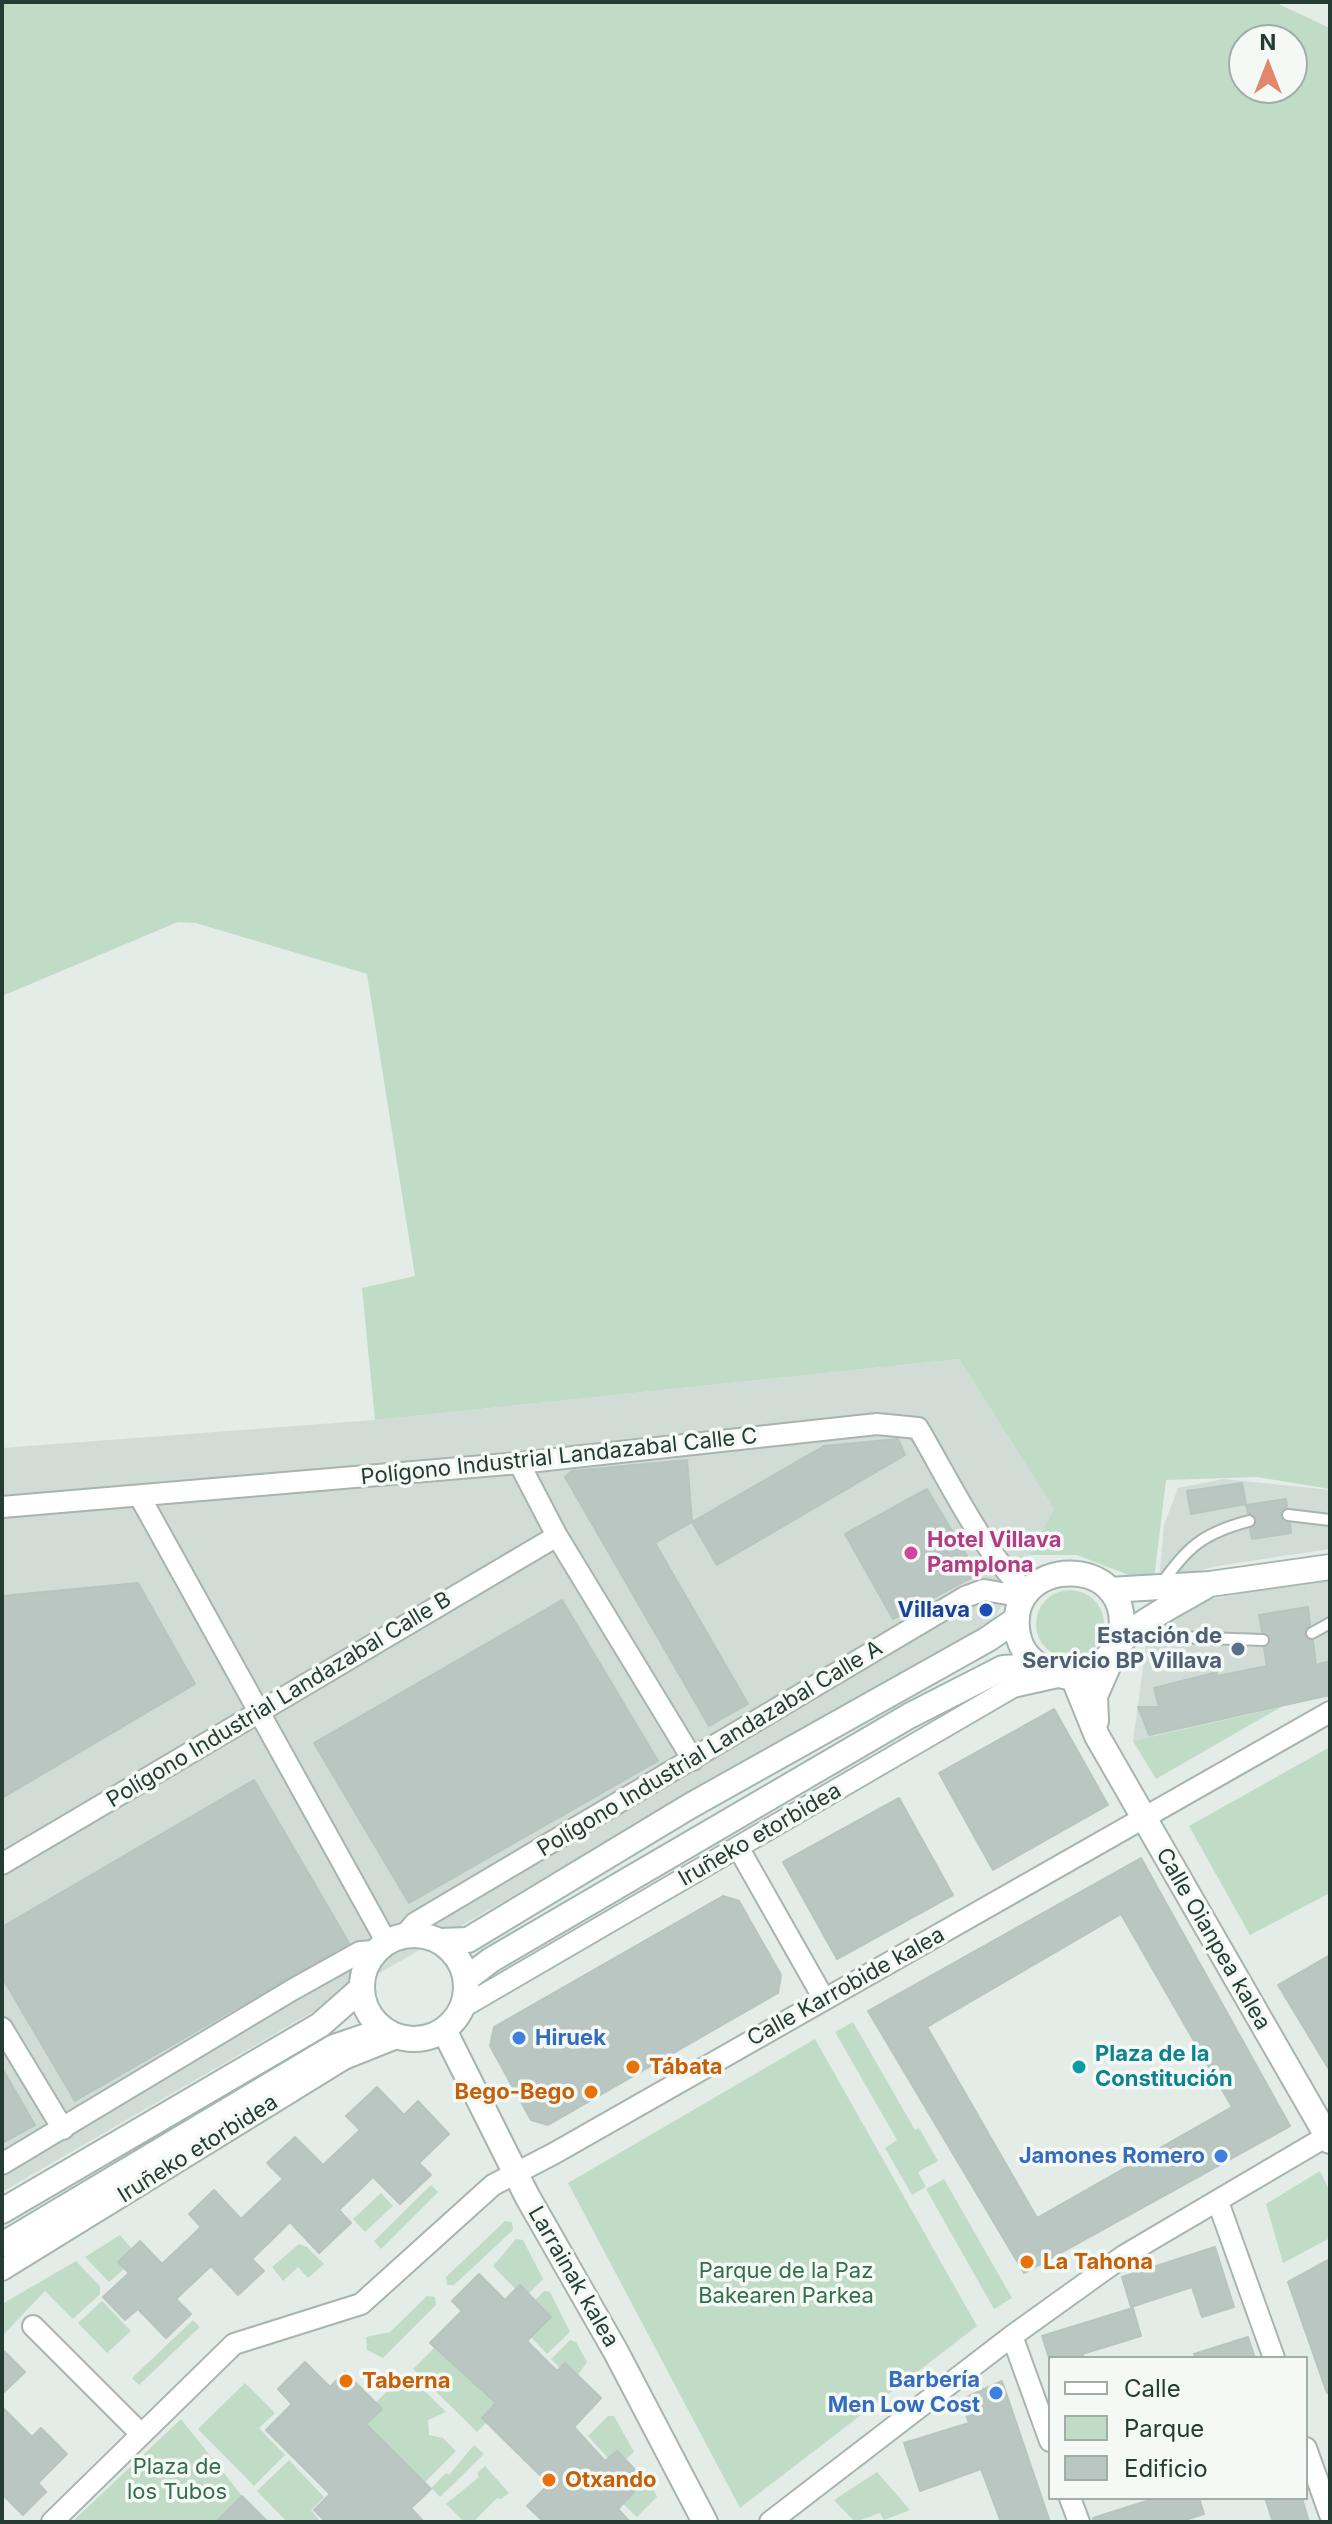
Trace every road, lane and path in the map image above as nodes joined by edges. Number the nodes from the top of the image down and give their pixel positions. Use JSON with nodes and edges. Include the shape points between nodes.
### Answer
{"nodes":[{"id":1,"x":519,"y":1463,"type":"junction"},
{"id":2,"x":140,"y":1497,"type":"junction"},
{"id":3,"x":2,"y":1507,"type":"edge"},
{"id":4,"x":1288,"y":1515,"type":"dead end"},
{"id":5,"x":1330,"y":1520,"type":"edge"},
{"id":6,"x":1249,"y":1521,"type":"dead end"},
{"id":7,"x":557,"y":1536,"type":"junction"},
{"id":8,"x":1330,"y":1567,"type":"edge"},
{"id":9,"x":1210,"y":1584,"type":"junction"},
{"id":10,"x":1158,"y":1589,"type":"junction"},
{"id":11,"x":1110,"y":1590,"type":"junction"},
{"id":12,"x":1023,"y":1603,"type":"junction"},
{"id":13,"x":1330,"y":1623,"type":"edge"},
{"id":14,"x":1312,"y":1633,"type":"dead end"},
{"id":15,"x":1263,"y":1640,"type":"dead end"},
{"id":16,"x":1122,"y":1643,"type":"junction"},
{"id":17,"x":1038,"y":1666,"type":"junction"},
{"id":18,"x":1067,"y":1676,"type":"junction"},
{"id":19,"x":258,"y":1712,"type":"junction"},
{"id":20,"x":1330,"y":1712,"type":"edge"},
{"id":21,"x":1097,"y":1736,"type":"junction"},
{"id":22,"x":693,"y":1760,"type":"junction"},
{"id":23,"x":1144,"y":1817,"type":"junction"},
{"id":24,"x":739,"y":1849,"type":"junction"},
{"id":25,"x":2,"y":1864,"type":"edge"},
{"id":26,"x":440,"y":1941,"type":"junction"},
{"id":27,"x":389,"y":1943,"type":"junction"},
{"id":28,"x":466,"y":1979,"type":"junction"},
{"id":29,"x":362,"y":1988,"type":"junction"},
{"id":30,"x":824,"y":1999,"type":"junction"},
{"id":31,"x":463,"y":2007,"type":"junction"},
{"id":32,"x":2,"y":2028,"type":"edge"},
{"id":33,"x":444,"y":2030,"type":"junction"},
{"id":34,"x":392,"y":2034,"type":"junction"},
{"id":35,"x":63,"y":2129,"type":"junction"},
{"id":36,"x":1328,"y":2139,"type":"edge"},
{"id":37,"x":2,"y":2164,"type":"edge"},
{"id":38,"x":517,"y":2171,"type":"junction"},
{"id":39,"x":1218,"y":2202,"type":"junction"},
{"id":40,"x":2,"y":2211,"type":"edge"},
{"id":41,"x":2,"y":2245,"type":"edge"},
{"id":42,"x":2,"y":2270,"type":"edge"},
{"id":43,"x":33,"y":2326,"type":"dead end"},
{"id":44,"x":1012,"y":2336,"type":"junction"},
{"id":45,"x":1273,"y":2356,"type":"edge"},
{"id":46,"x":141,"y":2434,"type":"junction"},
{"id":47,"x":1048,"y":2435,"type":"edge"},
{"id":48,"x":1308,"y":2454,"type":"edge"},
{"id":49,"x":1071,"y":2500,"type":"edge"},
{"id":50,"x":1330,"y":2515,"type":"edge"},
{"id":51,"x":52,"y":2522,"type":"edge"},
{"id":52,"x":705,"y":2522,"type":"edge"},
{"id":53,"x":770,"y":2522,"type":"edge"},
{"id":54,"x":1079,"y":2522,"type":"edge"}],
"edges":[{"from":1,"to":2,"type":"street","name":"Polígono Industrial Landazabal Calle C"},
{"from":1,"to":7,"type":"street"},
{"from":1,"to":12,"type":"street","name":"Polígono Industrial Landazabal Calle C","via":[[877,1424],[918,1428]]},
{"from":2,"to":3,"type":"street","name":"Polígono Industrial Landazabal Calle C"},
{"from":2,"to":19,"type":"street"},
{"from":4,"to":5,"type":"lane"},
{"from":6,"to":10,"type":"lane","via":[[1219,1529],[1191,1545]]},
{"from":7,"to":19,"type":"street","name":"Polígono Industrial Landazabal Calle B"},
{"from":7,"to":22,"type":"street"},
{"from":8,"to":9,"type":"main road"},
{"from":9,"to":10,"type":"main road"},
{"from":9,"to":16,"type":"main road"},
{"from":10,"to":11,"type":"main road"},
{"from":11,"to":12,"type":"main road","via":[[1088,1575],[1064,1572],[1046,1577]]},
{"from":11,"to":16,"type":"main road","via":[[1122,1617]]},
{"from":12,"to":17,"type":"main road","via":[[1025,1651]]},
{"from":12,"to":22,"type":"street","name":"Polígono Industrial Landazabal Calle A","via":[[984,1590],[965,1597]]},
{"from":12,"to":26,"type":"main road","via":[[468,1940]]},
{"from":13,"to":14,"type":"lane"},
{"from":15,"to":16,"type":"lane","via":[[1146,1636]]},
{"from":16,"to":18,"type":"main road","via":[[1089,1673]]},
{"from":16,"to":21,"type":"main road","via":[[1095,1696]]},
{"from":17,"to":18,"type":"main road"},
{"from":17,"to":28,"type":"main road","name":"Iruñeko etorbidea","via":[[1003,1668],[909,1716],[611,1888]]},
{"from":18,"to":21,"type":"main road","name":"Calle Oianpea kalea"},
{"from":18,"to":24,"type":"street","name":"Iruñeko etorbidea","via":[[1013,1687]]},
{"from":19,"to":25,"type":"street","name":"Polígono Industrial Landazabal Calle B"},
{"from":19,"to":27,"type":"street"},
{"from":20,"to":23,"type":"street","name":"Calle Karrobide kalea"},
{"from":21,"to":23,"type":"main road","name":"Calle Oianpea kalea"},
{"from":22,"to":27,"type":"street","name":"Polígono Industrial Landazabal Calle A"},
{"from":23,"to":30,"type":"street","name":"Calle Karrobide kalea"},
{"from":23,"to":36,"type":"main road","name":"Calle Oianpea kalea"},
{"from":24,"to":30,"type":"street"},
{"from":24,"to":31,"type":"street","name":"Iruñeko etorbidea"},
{"from":26,"to":27,"type":"main road"},
{"from":26,"to":28,"type":"main road","via":[[453,1951]]},
{"from":27,"to":29,"type":"main road","via":[[368,1961]]},
{"from":27,"to":35,"type":"street","name":"Polígono Industrial Landazabal Calle A","via":[[360,1952],[292,1990]]},
{"from":28,"to":31,"type":"main road"},
{"from":29,"to":34,"type":"main road","via":[[373,2019]]},
{"from":29,"to":40,"type":"main road","name":"Iruñeko etorbidea","via":[[320,2025]]},
{"from":30,"to":38,"type":"street","name":"Calle Karrobide kalea"},
{"from":31,"to":33,"type":"main road"},
{"from":32,"to":35,"type":"street"},
{"from":33,"to":34,"type":"main road","via":[[417,2039]]},
{"from":33,"to":38,"type":"main road","name":"Larrainak kalea"},
{"from":34,"to":41,"type":"main road","name":"Iruñeko etorbidea","via":[[334,2047]]},
{"from":34,"to":42,"type":"street","name":"Iruñeko etorbidea"},
{"from":35,"to":37,"type":"street","name":"Polígono Industrial Landazabal Calle A"},
{"from":36,"to":39,"type":"street"},
{"from":38,"to":46,"type":"street","name":"Calle Karrobide kalea","via":[[493,2185],[361,2304],[234,2344]]},
{"from":38,"to":52,"type":"main road","name":"Larrainak kalea"},
{"from":39,"to":44,"type":"street","via":[[1125,2255]]},
{"from":39,"to":45,"type":"street"},
{"from":43,"to":46,"type":"street"},
{"from":44,"to":47,"type":"street"},
{"from":44,"to":53,"type":"street"},
{"from":46,"to":51,"type":"street","name":"Calle Karrobide kalea"},
{"from":48,"to":50,"type":"street"},
{"from":49,"to":54,"type":"street"}]}
